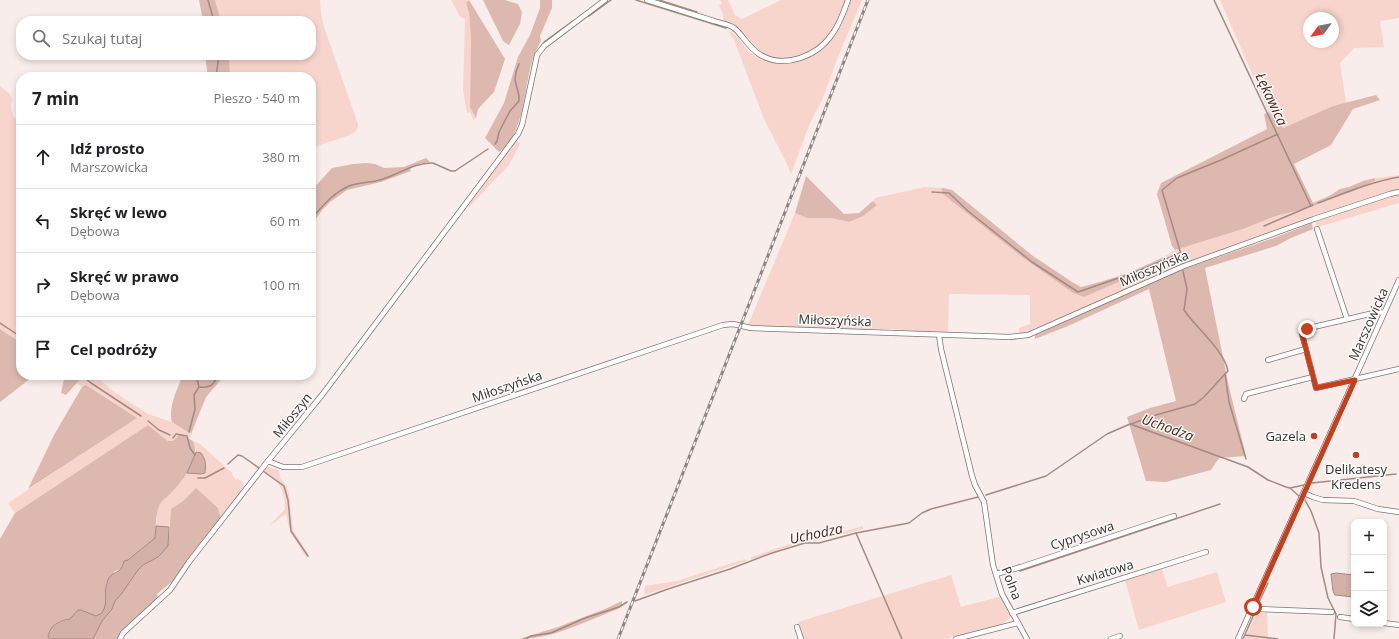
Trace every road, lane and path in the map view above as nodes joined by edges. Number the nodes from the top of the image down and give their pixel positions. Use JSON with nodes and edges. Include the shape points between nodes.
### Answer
{"nodes":[{"id":1,"x":605,"y":0,"type":"edge"},
{"id":2,"x":647,"y":0,"type":"edge"},
{"id":3,"x":848,"y":0,"type":"edge"},
{"id":4,"x":1399,"y":192,"type":"edge"},
{"id":5,"x":1317,"y":229,"type":"dead end"},
{"id":6,"x":1399,"y":280,"type":"edge"},
{"id":7,"x":1384,"y":313,"type":"junction"},
{"id":8,"x":1347,"y":319,"type":"junction"},
{"id":9,"x":939,"y":335,"type":"junction"},
{"id":10,"x":1306,"y":349,"type":"junction"},
{"id":11,"x":1268,"y":360,"type":"dead end"},
{"id":12,"x":1399,"y":369,"type":"edge"},
{"id":13,"x":1313,"y":377,"type":"junction"},
{"id":14,"x":1355,"y":380,"type":"junction"},
{"id":15,"x":1244,"y":399,"type":"dead end"},
{"id":16,"x":268,"y":461,"type":"junction"},
{"id":17,"x":1304,"y":493,"type":"junction"},
{"id":18,"x":1399,"y":512,"type":"edge"},
{"id":19,"x":1174,"y":516,"type":"dead end"},
{"id":20,"x":1206,"y":552,"type":"dead end"},
{"id":21,"x":996,"y":574,"type":"junction"},
{"id":22,"x":1253,"y":607,"type":"junction"},
{"id":23,"x":1332,"y":612,"type":"dead end"},
{"id":24,"x":1012,"y":613,"type":"junction"},
{"id":25,"x":1340,"y":617,"type":"dead end"},
{"id":26,"x":1351,"y":619,"type":"edge"},
{"id":27,"x":1018,"y":623,"type":"junction"},
{"id":28,"x":1387,"y":623,"type":"edge"},
{"id":29,"x":1399,"y":625,"type":"edge"},
{"id":30,"x":797,"y":627,"type":"dead end"},
{"id":31,"x":1120,"y":636,"type":"dead end"},
{"id":32,"x":120,"y":639,"type":"edge"},
{"id":33,"x":801,"y":639,"type":"edge"},
{"id":34,"x":956,"y":639,"type":"edge"},
{"id":35,"x":1027,"y":639,"type":"edge"},
{"id":36,"x":1111,"y":639,"type":"edge"},
{"id":37,"x":1238,"y":639,"type":"edge"}],
"edges":[{"from":1,"to":16,"type":"street","name":"Miłoszyn","via":[[540,51],[518,134],[350,359]]},
{"from":2,"to":3,"type":"street","via":[[733,27],[760,55],[785,61],[814,52],[827,41],[837,27]]},
{"from":4,"to":9,"type":"street","name":"Miłoszyńska","via":[[1314,219],[1184,266],[1028,334],[1010,337]]},
{"from":5,"to":8,"type":"street"},
{"from":6,"to":7,"type":"street","name":"Marszowicka"},
{"from":7,"to":8,"type":"street"},
{"from":7,"to":14,"type":"street","name":"Marszowicka"},
{"from":8,"to":10,"type":"street","via":[[1305,329],[1302,334]]},
{"from":9,"to":16,"type":"street","name":"Miłoszyńska","via":[[723,325],[302,467],[283,467]]},
{"from":9,"to":21,"type":"street","name":"Polna","via":[[972,476],[984,502]]},
{"from":10,"to":11,"type":"street"},
{"from":10,"to":13,"type":"street"},
{"from":12,"to":14,"type":"street"},
{"from":13,"to":14,"type":"street","via":[[1316,388]]},
{"from":13,"to":15,"type":"street","via":[[1246,394]]},
{"from":14,"to":17,"type":"street","name":"Marszowicka"},
{"from":16,"to":32,"type":"street","name":"Miłoszyn","via":[[170,590],[123,633]]},
{"from":17,"to":18,"type":"street","via":[[1323,500],[1354,501],[1378,509]]},
{"from":17,"to":22,"type":"street","name":"Marszowicka"},
{"from":19,"to":21,"type":"street","name":"Cyprysowa"},
{"from":20,"to":24,"type":"street","name":"Kwiatowa"},
{"from":21,"to":24,"type":"street","name":"Polna","via":[[1002,594]]},
{"from":22,"to":23,"type":"street"},
{"from":22,"to":37,"type":"street","name":"Marszowicka"},
{"from":24,"to":27,"type":"street","name":"Polna"},
{"from":25,"to":26,"type":"street"},
{"from":27,"to":34,"type":"street"},
{"from":27,"to":35,"type":"street","name":"Polna"},
{"from":28,"to":29,"type":"street"},
{"from":30,"to":33,"type":"street"},
{"from":31,"to":36,"type":"street"}]}
